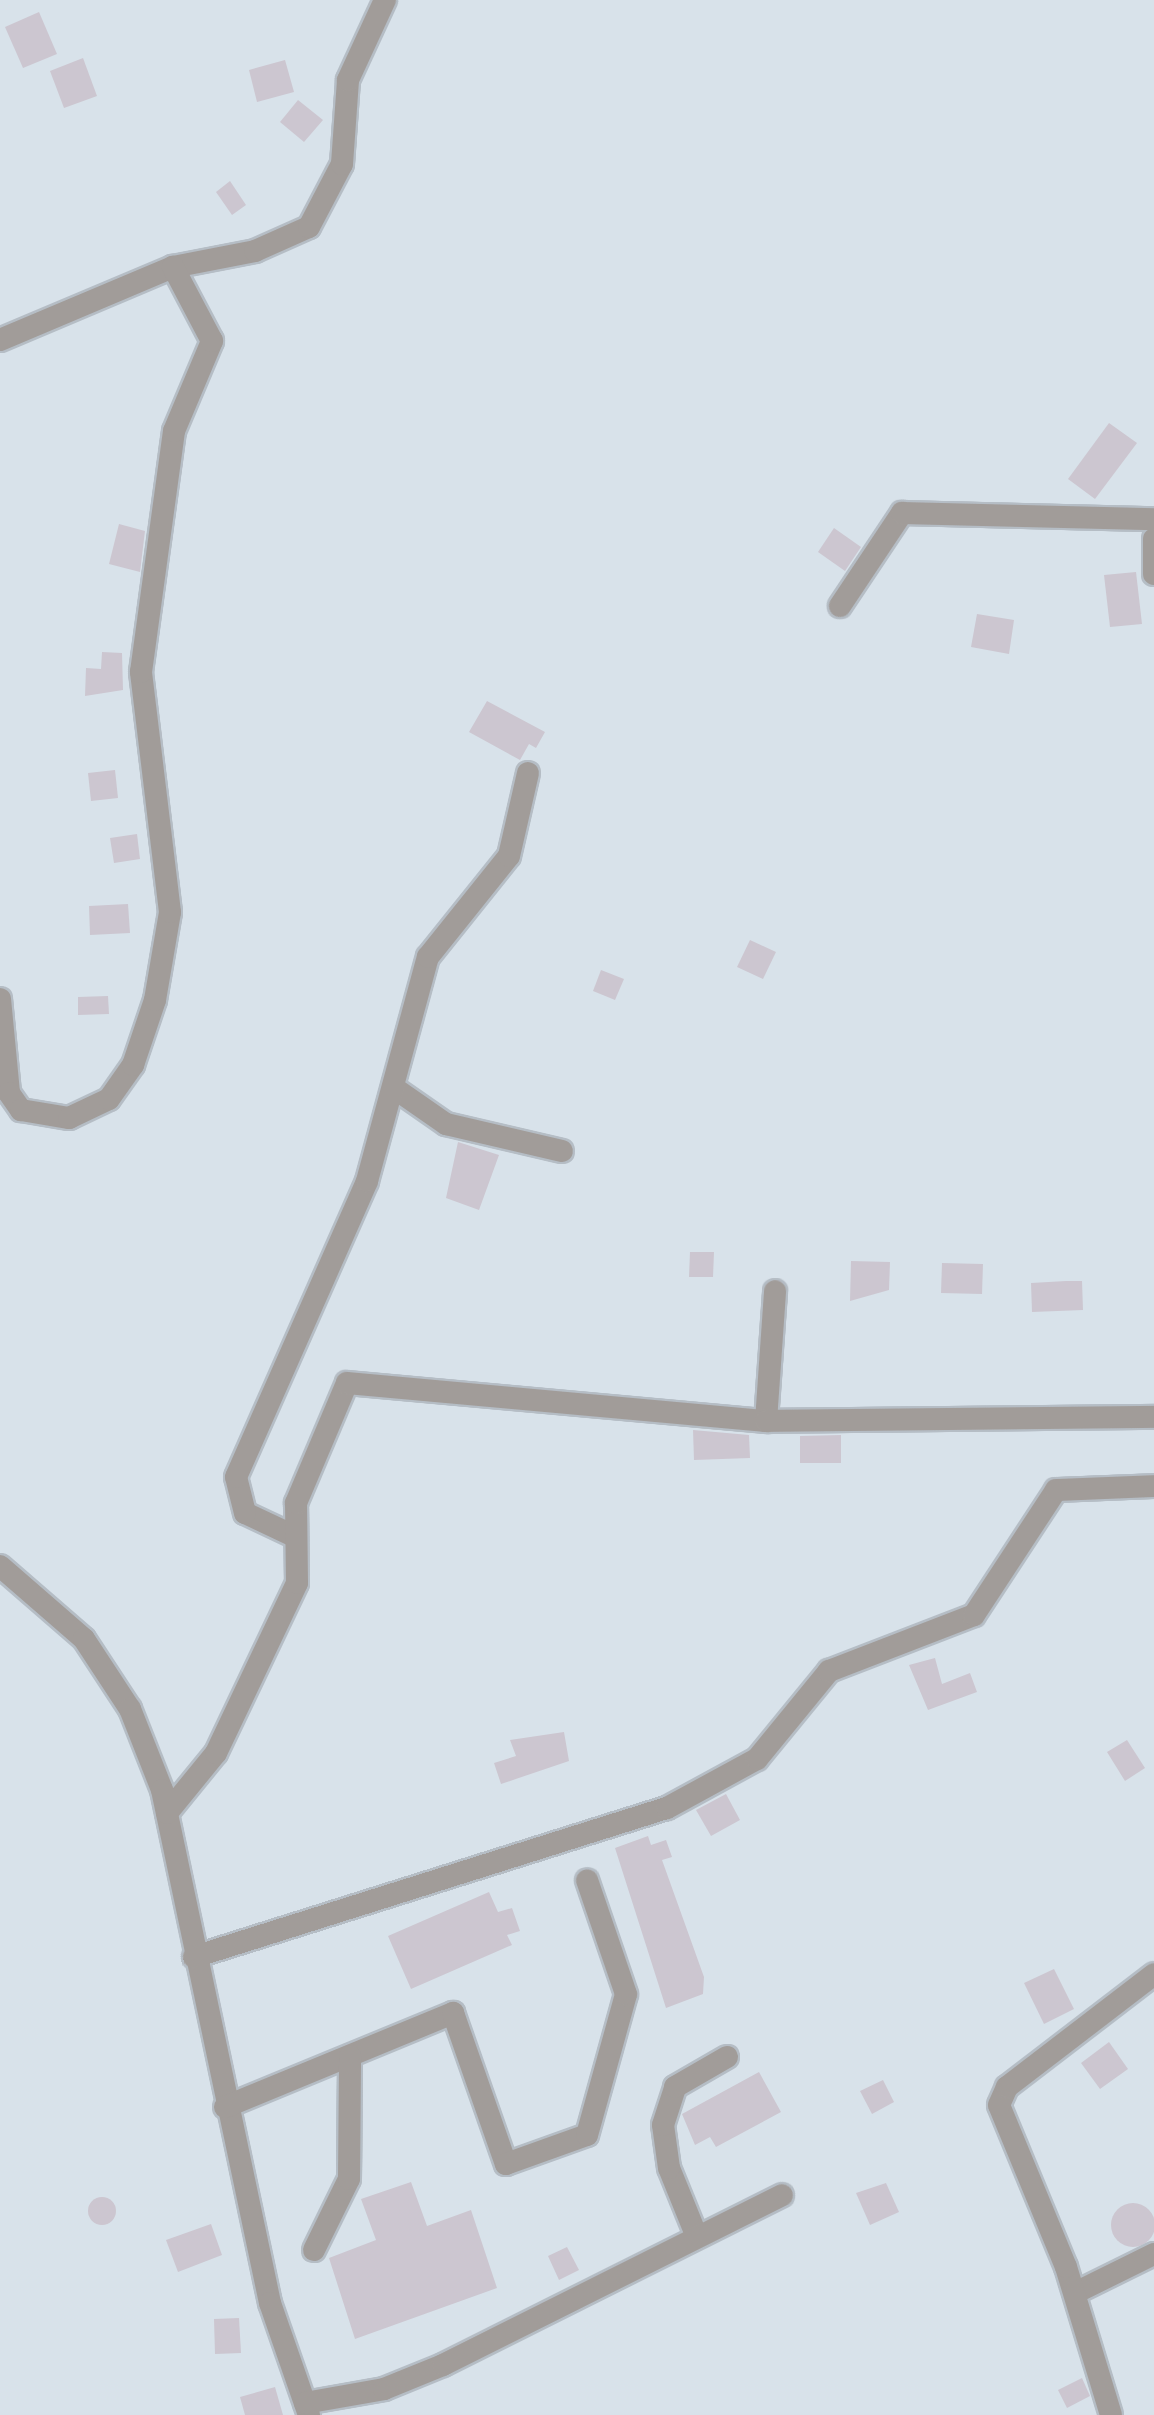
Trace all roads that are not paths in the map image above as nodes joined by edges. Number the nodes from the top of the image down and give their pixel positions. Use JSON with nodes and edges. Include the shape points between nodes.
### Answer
{"nodes":[{"id":1,"x":385,"y":0,"type":"edge"},
{"id":2,"x":173,"y":267,"type":"junction"},
{"id":3,"x":0,"y":340,"type":"edge"},
{"id":4,"x":1154,"y":519,"type":"edge"},
{"id":5,"x":1154,"y":540,"type":"edge"},
{"id":6,"x":1154,"y":574,"type":"edge"},
{"id":7,"x":840,"y":606,"type":"dead end"},
{"id":8,"x":528,"y":773,"type":"dead end"},
{"id":9,"x":0,"y":999,"type":"edge"},
{"id":10,"x":397,"y":1090,"type":"junction"},
{"id":11,"x":562,"y":1151,"type":"dead end"},
{"id":12,"x":775,"y":1291,"type":"dead end"},
{"id":13,"x":1154,"y":1418,"type":"edge"},
{"id":14,"x":766,"y":1421,"type":"junction"},
{"id":15,"x":1154,"y":1486,"type":"edge"},
{"id":16,"x":296,"y":1537,"type":"junction"},
{"id":17,"x":0,"y":1566,"type":"edge"},
{"id":18,"x":166,"y":1813,"type":"junction"},
{"id":19,"x":587,"y":1880,"type":"dead end"},
{"id":20,"x":194,"y":1958,"type":"junction"},
{"id":21,"x":1154,"y":1974,"type":"edge"},
{"id":22,"x":350,"y":2056,"type":"junction"},
{"id":23,"x":727,"y":2056,"type":"dead end"},
{"id":24,"x":225,"y":2107,"type":"junction"},
{"id":25,"x":782,"y":2195,"type":"dead end"},
{"id":26,"x":697,"y":2237,"type":"junction"},
{"id":27,"x":314,"y":2250,"type":"dead end"},
{"id":28,"x":1154,"y":2254,"type":"edge"},
{"id":29,"x":1075,"y":2293,"type":"junction"},
{"id":30,"x":307,"y":2409,"type":"edge"},
{"id":31,"x":1111,"y":2415,"type":"edge"}],
"edges":[{"from":1,"to":2,"type":"street","via":[[348,80],[342,164],[310,226],[254,252]]},
{"from":2,"to":3,"type":"street"},
{"from":2,"to":9,"type":"street","via":[[212,341],[174,431],[141,672],[170,912],[155,1000],[133,1065],[109,1099],[69,1118],[21,1110],[9,1093]]},
{"from":4,"to":7,"type":"street","via":[[902,512]]},
{"from":5,"to":6,"type":"street"},
{"from":8,"to":10,"type":"street","via":[[509,856],[428,957]]},
{"from":10,"to":11,"type":"street","via":[[446,1124]]},
{"from":10,"to":16,"type":"street","via":[[236,1477],[245,1512]]},
{"from":12,"to":14,"type":"street"},
{"from":13,"to":14,"type":"street"},
{"from":14,"to":16,"type":"street","via":[[347,1382],[296,1503]]},
{"from":15,"to":20,"type":"street","via":[[1056,1490],[974,1615],[829,1672],[758,1759],[667,1808]]},
{"from":16,"to":18,"type":"street","via":[[296,1583],[269,1642],[216,1752]]},
{"from":17,"to":18,"type":"street","via":[[84,1638],[130,1709]]},
{"from":18,"to":20,"type":"street"},
{"from":19,"to":22,"type":"street","via":[[626,1994],[588,2135],[506,2164],[454,2013]]},
{"from":20,"to":24,"type":"street"},
{"from":21,"to":29,"type":"street","via":[[1007,2087],[999,2105]]},
{"from":22,"to":24,"type":"street"},
{"from":22,"to":27,"type":"street","via":[[349,2179]]},
{"from":23,"to":26,"type":"street","via":[[676,2087],[663,2124],[669,2168]]},
{"from":24,"to":30,"type":"street","via":[[270,2304]]},
{"from":25,"to":26,"type":"street"},
{"from":26,"to":30,"type":"street","via":[[443,2365]]},
{"from":28,"to":29,"type":"street"},
{"from":29,"to":31,"type":"street"}]}
